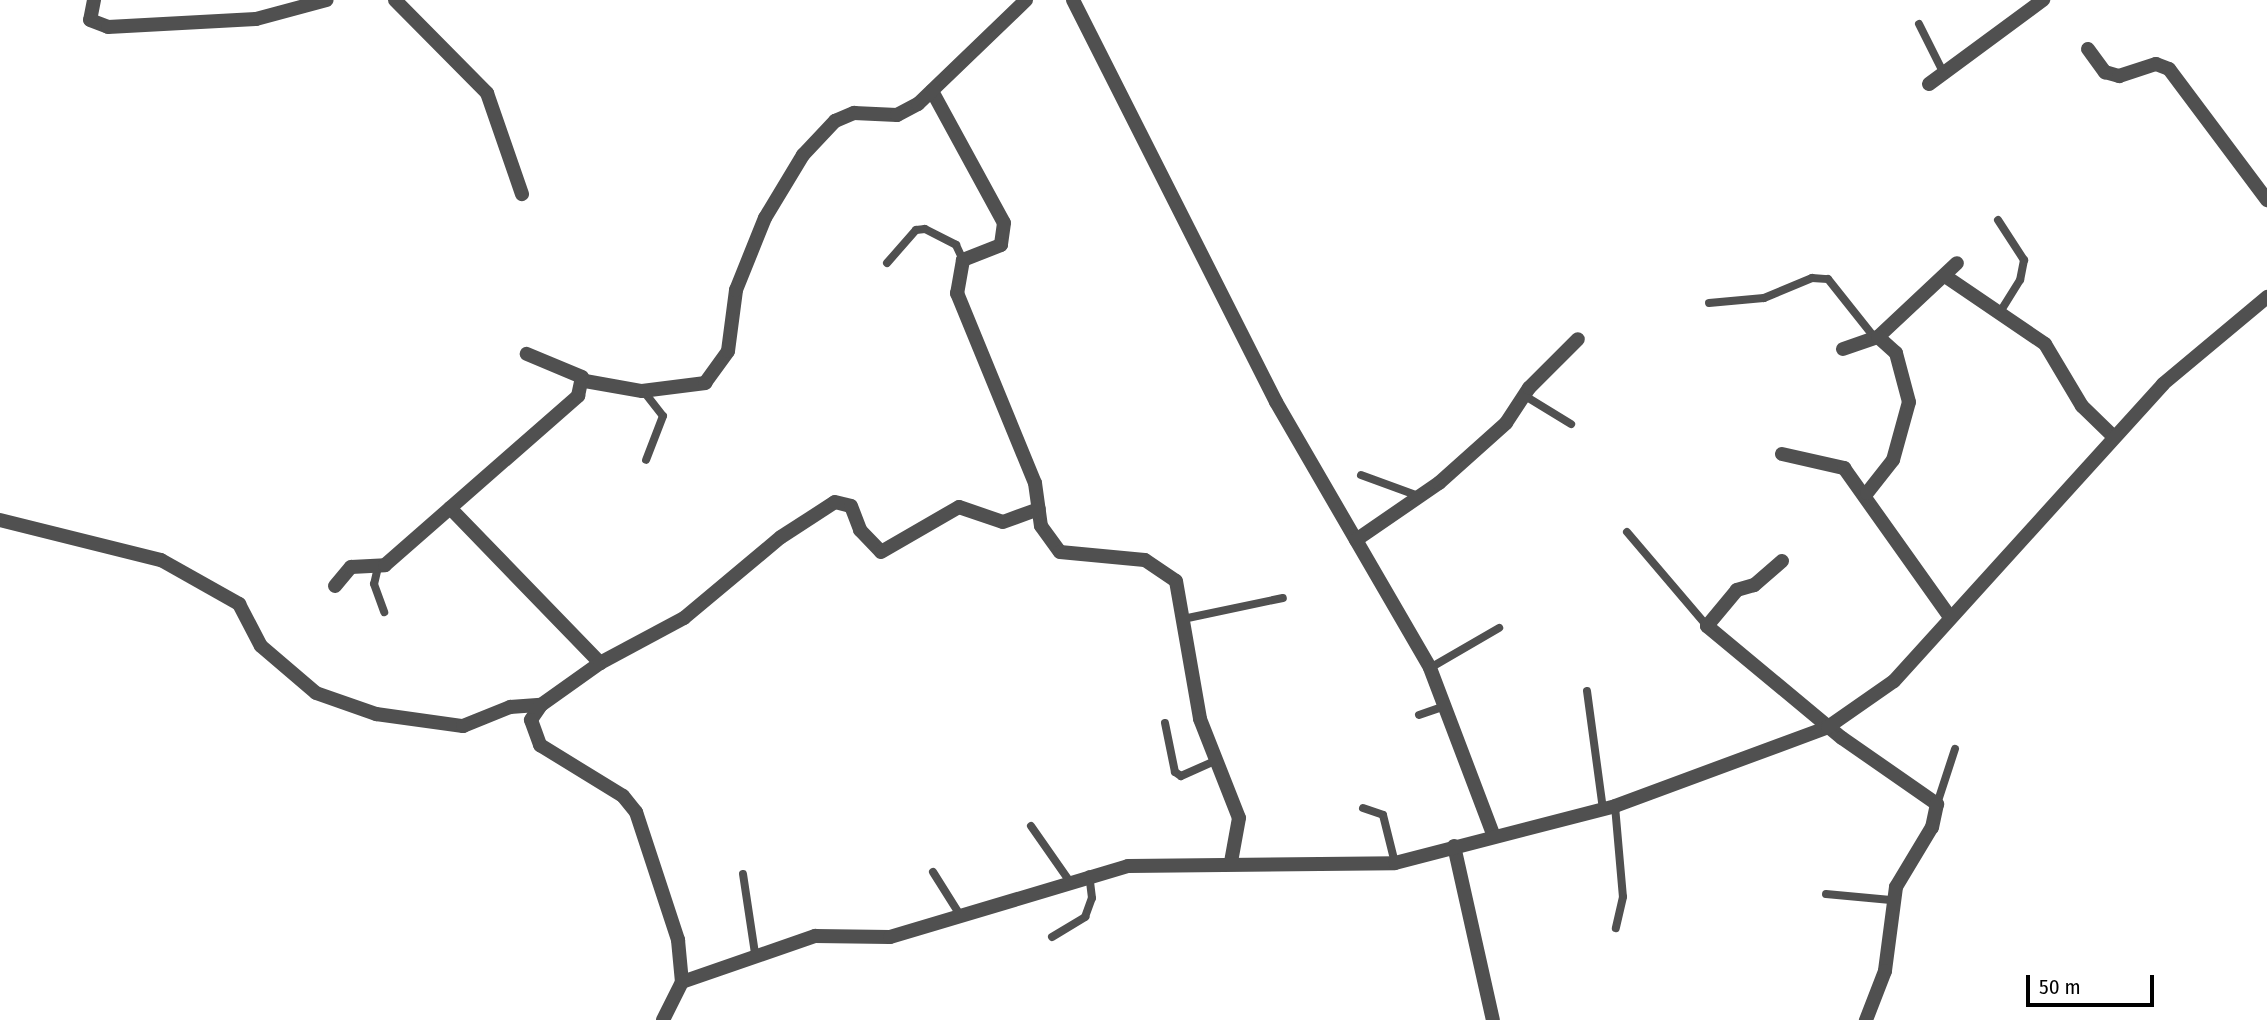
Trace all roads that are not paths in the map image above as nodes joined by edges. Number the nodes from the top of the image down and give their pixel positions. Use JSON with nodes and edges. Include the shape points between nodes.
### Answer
{"nodes":[{"id":1,"x":94,"y":0,"type":"edge"},
{"id":2,"x":327,"y":0,"type":"edge"},
{"id":3,"x":395,"y":0,"type":"edge"},
{"id":4,"x":1026,"y":0,"type":"edge"},
{"id":5,"x":1073,"y":0,"type":"edge"},
{"id":6,"x":2043,"y":0,"type":"edge"},
{"id":7,"x":1919,"y":24,"type":"dead end"},
{"id":8,"x":2088,"y":49,"type":"dead end"},
{"id":9,"x":1944,"y":74,"type":"junction"},
{"id":10,"x":1929,"y":84,"type":"dead end"},
{"id":11,"x":932,"y":91,"type":"junction"},
{"id":12,"x":522,"y":194,"type":"dead end"},
{"id":13,"x":2267,"y":200,"type":"edge"},
{"id":14,"x":1998,"y":220,"type":"dead end"},
{"id":15,"x":963,"y":261,"type":"junction"},
{"id":16,"x":887,"y":263,"type":"dead end"},
{"id":17,"x":1957,"y":263,"type":"dead end"},
{"id":18,"x":1945,"y":276,"type":"junction"},
{"id":19,"x":2267,"y":297,"type":"edge"},
{"id":20,"x":1709,"y":303,"type":"dead end"},
{"id":21,"x":2001,"y":310,"type":"junction"},
{"id":22,"x":1876,"y":337,"type":"junction"},
{"id":23,"x":1578,"y":339,"type":"dead end"},
{"id":24,"x":1843,"y":349,"type":"dead end"},
{"id":25,"x":527,"y":354,"type":"dead end"},
{"id":26,"x":585,"y":381,"type":"junction"},
{"id":27,"x":642,"y":391,"type":"junction"},
{"id":28,"x":1525,"y":396,"type":"junction"},
{"id":29,"x":1571,"y":424,"type":"dead end"},
{"id":30,"x":2113,"y":436,"type":"junction"},
{"id":31,"x":1783,"y":454,"type":"dead end"},
{"id":32,"x":646,"y":460,"type":"dead end"},
{"id":33,"x":1361,"y":475,"type":"dead end"},
{"id":34,"x":1867,"y":493,"type":"junction"},
{"id":35,"x":1416,"y":495,"type":"junction"},
{"id":36,"x":450,"y":508,"type":"junction"},
{"id":37,"x":1039,"y":509,"type":"junction"},
{"id":38,"x":0,"y":520,"type":"edge"},
{"id":39,"x":1627,"y":532,"type":"dead end"},
{"id":40,"x":1356,"y":540,"type":"junction"},
{"id":41,"x":1782,"y":561,"type":"dead end"},
{"id":42,"x":378,"y":567,"type":"junction"},
{"id":43,"x":335,"y":586,"type":"dead end"},
{"id":44,"x":1283,"y":598,"type":"dead end"},
{"id":45,"x":384,"y":612,"type":"dead end"},
{"id":46,"x":1950,"y":617,"type":"junction"},
{"id":47,"x":1183,"y":619,"type":"junction"},
{"id":48,"x":1707,"y":626,"type":"junction"},
{"id":49,"x":1499,"y":628,"type":"dead end"},
{"id":50,"x":600,"y":663,"type":"junction"},
{"id":51,"x":1430,"y":668,"type":"junction"},
{"id":52,"x":1587,"y":691,"type":"dead end"},
{"id":53,"x":541,"y":705,"type":"junction"},
{"id":54,"x":1445,"y":706,"type":"junction"},
{"id":55,"x":1419,"y":715,"type":"dead end"},
{"id":56,"x":1166,"y":723,"type":"dead end"},
{"id":57,"x":1828,"y":727,"type":"junction"},
{"id":58,"x":1955,"y":749,"type":"dead end"},
{"id":59,"x":1214,"y":761,"type":"junction"},
{"id":60,"x":1937,"y":804,"type":"junction"},
{"id":61,"x":1363,"y":808,"type":"dead end"},
{"id":62,"x":1609,"y":808,"type":"junction"},
{"id":63,"x":1031,"y":826,"type":"dead end"},
{"id":64,"x":1493,"y":834,"type":"junction"},
{"id":65,"x":1454,"y":846,"type":"junction"},
{"id":66,"x":1231,"y":862,"type":"junction"},
{"id":67,"x":1395,"y":863,"type":"junction"},
{"id":68,"x":933,"y":873,"type":"dead end"},
{"id":69,"x":743,"y":874,"type":"dead end"},
{"id":70,"x":1090,"y":874,"type":"junction"},
{"id":71,"x":1068,"y":879,"type":"junction"},
{"id":72,"x":1826,"y":894,"type":"dead end"},
{"id":73,"x":1892,"y":900,"type":"junction"},
{"id":74,"x":960,"y":915,"type":"junction"},
{"id":75,"x":1616,"y":928,"type":"dead end"},
{"id":76,"x":1052,"y":937,"type":"dead end"},
{"id":77,"x":755,"y":953,"type":"junction"},
{"id":78,"x":682,"y":982,"type":"junction"},
{"id":79,"x":663,"y":1020,"type":"edge"},
{"id":80,"x":1493,"y":1020,"type":"edge"},
{"id":81,"x":1866,"y":1020,"type":"edge"}],
"edges":[{"from":1,"to":2,"type":"street","via":[[90,20],[108,27],[256,19]]},
{"from":3,"to":12,"type":"street","via":[[487,93]]},
{"from":4,"to":11,"type":"street"},
{"from":5,"to":40,"type":"street","via":[[1276,402]]},
{"from":6,"to":9,"type":"street"},
{"from":7,"to":9,"type":"lane"},
{"from":8,"to":13,"type":"street","via":[[2105,72],[2119,76],[2156,64],[2169,69]]},
{"from":9,"to":10,"type":"street"},
{"from":11,"to":15,"type":"street","via":[[1004,223],[1001,245]]},
{"from":11,"to":27,"type":"street","via":[[897,115],[854,113],[835,121],[803,155],[765,218],[736,290],[728,351],[718,367],[705,383],[688,390]]},
{"from":14,"to":21,"type":"lane","via":[[2024,260],[2020,280]]},
{"from":15,"to":16,"type":"lane","via":[[956,245],[925,229],[916,230]]},
{"from":15,"to":37,"type":"street","via":[[957,272],[961,313],[1035,483]]},
{"from":17,"to":18,"type":"street"},
{"from":18,"to":21,"type":"street"},
{"from":18,"to":22,"type":"street"},
{"from":19,"to":30,"type":"street","via":[[2164,384]]},
{"from":20,"to":22,"type":"lane","via":[[1763,298],[1812,278],[1828,278]]},
{"from":21,"to":30,"type":"street","via":[[2045,344],[2082,406]]},
{"from":22,"to":24,"type":"street"},
{"from":22,"to":34,"type":"street","via":[[1896,352],[1909,402],[1893,460]]},
{"from":23,"to":28,"type":"street"},
{"from":25,"to":26,"type":"street","via":[[561,364]]},
{"from":26,"to":27,"type":"street"},
{"from":26,"to":36,"type":"street","via":[[578,396]]},
{"from":27,"to":32,"type":"lane","via":[[661,405],[663,416]]},
{"from":28,"to":29,"type":"lane"},
{"from":28,"to":35,"type":"street","via":[[1506,422]]},
{"from":30,"to":46,"type":"street"},
{"from":31,"to":34,"type":"street","via":[[1835,464]]},
{"from":33,"to":35,"type":"lane"},
{"from":34,"to":46,"type":"street"},
{"from":35,"to":40,"type":"street"},
{"from":36,"to":42,"type":"street"},
{"from":36,"to":50,"type":"street"},
{"from":37,"to":47,"type":"street","via":[[1047,540],[1060,552],[1164,567],[1176,581]]},
{"from":37,"to":50,"type":"street","via":[[1003,522],[959,507],[881,552],[860,530],[851,506],[835,502],[781,537],[684,618]]},
{"from":38,"to":53,"type":"street","via":[[161,559],[207,580],[239,604],[274,661],[316,693],[376,714],[463,726],[510,707]]},
{"from":39,"to":48,"type":"lane"},
{"from":40,"to":51,"type":"street"},
{"from":41,"to":48,"type":"street","via":[[1755,585],[1737,590]]},
{"from":42,"to":43,"type":"street","via":[[351,567]]},
{"from":42,"to":45,"type":"lane","via":[[374,584]]},
{"from":44,"to":47,"type":"lane"},
{"from":46,"to":57,"type":"street","via":[[1878,696]]},
{"from":47,"to":59,"type":"street","via":[[1189,676]]},
{"from":48,"to":57,"type":"street"},
{"from":49,"to":51,"type":"lane"},
{"from":50,"to":53,"type":"street"},
{"from":51,"to":54,"type":"street"},
{"from":52,"to":62,"type":"lane"},
{"from":53,"to":78,"type":"street","via":[[531,720],[540,745],[623,796],[636,812],[678,940]]},
{"from":54,"to":55,"type":"lane"},
{"from":54,"to":64,"type":"street"},
{"from":56,"to":59,"type":"lane","via":[[1175,772],[1181,776]]},
{"from":57,"to":60,"type":"street"},
{"from":57,"to":62,"type":"street"},
{"from":58,"to":60,"type":"lane"},
{"from":59,"to":66,"type":"street","via":[[1234,794],[1239,818]]},
{"from":60,"to":73,"type":"street","via":[[1932,827]]},
{"from":61,"to":67,"type":"lane","via":[[1383,815]]},
{"from":62,"to":64,"type":"street"},
{"from":62,"to":75,"type":"lane","via":[[1623,897]]},
{"from":63,"to":71,"type":"lane"},
{"from":64,"to":65,"type":"street"},
{"from":65,"to":67,"type":"street"},
{"from":65,"to":80,"type":"street"},
{"from":66,"to":67,"type":"street","via":[[1258,867]]},
{"from":66,"to":70,"type":"street","via":[[1128,866]]},
{"from":68,"to":74,"type":"lane"},
{"from":69,"to":77,"type":"lane"},
{"from":70,"to":71,"type":"street"},
{"from":70,"to":76,"type":"lane","via":[[1092,898],[1085,917]]},
{"from":71,"to":74,"type":"street"},
{"from":72,"to":73,"type":"lane"},
{"from":73,"to":81,"type":"street","via":[[1885,971]]},
{"from":74,"to":77,"type":"street","via":[[890,937],[815,936]]},
{"from":77,"to":78,"type":"street"},
{"from":78,"to":79,"type":"street"}]}
